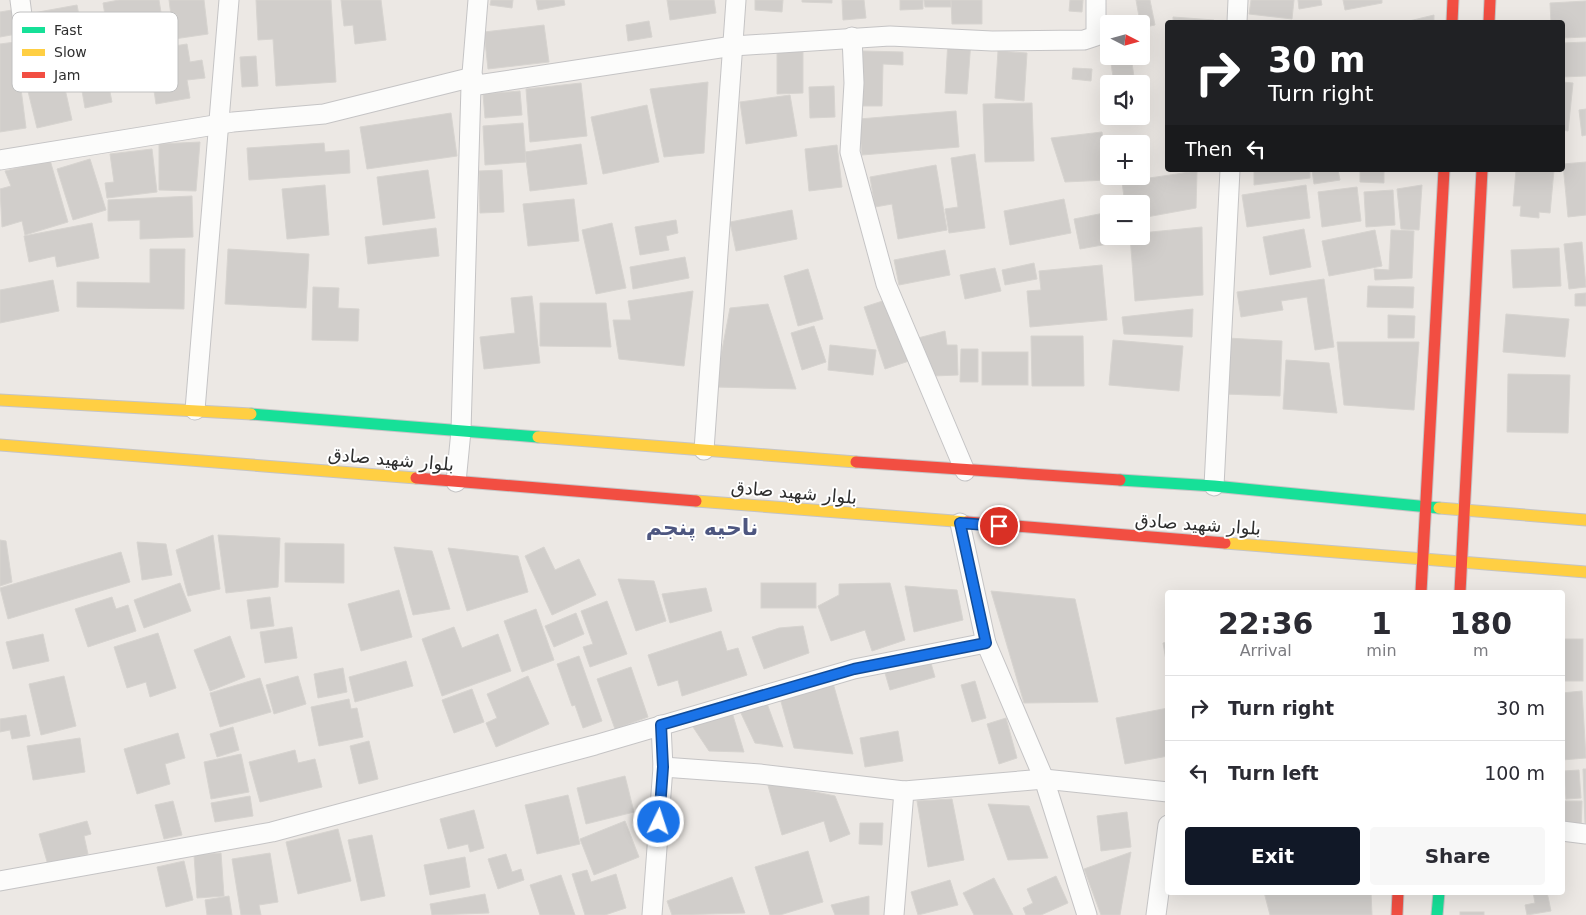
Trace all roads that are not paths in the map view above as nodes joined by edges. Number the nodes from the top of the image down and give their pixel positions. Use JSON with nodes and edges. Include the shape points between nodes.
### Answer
{"nodes":[{"id":1,"x":229,"y":0,"type":"edge"},
{"id":2,"x":478,"y":0,"type":"edge"},
{"id":3,"x":736,"y":0,"type":"edge"},
{"id":4,"x":1096,"y":0,"type":"edge"},
{"id":5,"x":1238,"y":0,"type":"edge"},
{"id":6,"x":1453,"y":0,"type":"edge"},
{"id":7,"x":1490,"y":0,"type":"edge"},
{"id":8,"x":1237,"y":20,"type":"edge"},
{"id":9,"x":1452,"y":20,"type":"edge"},
{"id":10,"x":1489,"y":20,"type":"edge"},
{"id":11,"x":852,"y":38,"type":"junction"},
{"id":12,"x":733,"y":46,"type":"junction"},
{"id":13,"x":472,"y":82,"type":"junction"},
{"id":14,"x":218,"y":126,"type":"junction"},
{"id":15,"x":0,"y":160,"type":"edge"},
{"id":16,"x":1230,"y":172,"type":"edge"},
{"id":17,"x":1444,"y":172,"type":"edge"},
{"id":18,"x":1482,"y":172,"type":"edge"},
{"id":19,"x":0,"y":400,"type":"edge"},
{"id":20,"x":195,"y":410,"type":"junction"},
{"id":21,"x":461,"y":432,"type":"junction"},
{"id":22,"x":0,"y":445,"type":"edge"},
{"id":23,"x":704,"y":450,"type":"junction"},
{"id":24,"x":965,"y":471,"type":"junction"},
{"id":25,"x":456,"y":482,"type":"junction"},
{"id":26,"x":1214,"y":486,"type":"junction"},
{"id":27,"x":1426,"y":508,"type":"junction"},
{"id":28,"x":1465,"y":511,"type":"junction"},
{"id":29,"x":1586,"y":520,"type":"edge"},
{"id":30,"x":960,"y":523,"type":"junction"},
{"id":31,"x":1423,"y":559,"type":"junction"},
{"id":32,"x":1462,"y":563,"type":"junction"},
{"id":33,"x":1586,"y":572,"type":"edge"},
{"id":34,"x":1420,"y":590,"type":"edge"},
{"id":35,"x":1460,"y":590,"type":"edge"},
{"id":36,"x":986,"y":643,"type":"junction"},
{"id":37,"x":661,"y":725,"type":"junction"},
{"id":38,"x":663,"y":767,"type":"junction"},
{"id":39,"x":1044,"y":780,"type":"junction"},
{"id":40,"x":904,"y":792,"type":"junction"},
{"id":41,"x":1165,"y":792,"type":"edge"},
{"id":42,"x":1565,"y":831,"type":"edge"},
{"id":43,"x":1586,"y":834,"type":"edge"},
{"id":44,"x":1165,"y":848,"type":"edge"},
{"id":45,"x":0,"y":881,"type":"edge"},
{"id":46,"x":1398,"y":895,"type":"edge"},
{"id":47,"x":1439,"y":895,"type":"edge"},
{"id":48,"x":652,"y":915,"type":"edge"},
{"id":49,"x":894,"y":915,"type":"edge"},
{"id":50,"x":1088,"y":915,"type":"edge"},
{"id":51,"x":1156,"y":915,"type":"edge"},
{"id":52,"x":1397,"y":915,"type":"edge"},
{"id":53,"x":1437,"y":915,"type":"edge"}],
"edges":[{"from":1,"to":14,"type":"street"},
{"from":2,"to":13,"type":"street"},
{"from":3,"to":12,"type":"street"},
{"from":4,"to":11,"type":"street","via":[[1096,36],[1084,40]]},
{"from":5,"to":8,"type":"street"},
{"from":6,"to":9,"type":"main road"},
{"from":7,"to":10,"type":"main road"},
{"from":11,"to":12,"type":"street"},
{"from":11,"to":24,"type":"street","via":[[854,83],[850,152],[886,284]]},
{"from":12,"to":13,"type":"street"},
{"from":12,"to":23,"type":"street"},
{"from":13,"to":14,"type":"street","via":[[324,114]]},
{"from":13,"to":21,"type":"street"},
{"from":14,"to":15,"type":"street","via":[[97,142]]},
{"from":14,"to":20,"type":"street"},
{"from":16,"to":26,"type":"street"},
{"from":17,"to":27,"type":"main road"},
{"from":18,"to":28,"type":"main road"},
{"from":19,"to":20,"type":"main road","name":"بلوار شهید صادق"},
{"from":20,"to":21,"type":"main road","name":"بلوار شهید صادق"},
{"from":21,"to":23,"type":"main road","name":"بلوار شهید صادق"},
{"from":21,"to":25,"type":"street"},
{"from":22,"to":25,"type":"main road","name":"بلوار شهید صادق"},
{"from":23,"to":24,"type":"main road","name":"بلوار شهید صادق"},
{"from":24,"to":26,"type":"main road","name":"بلوار شهید صادق"},
{"from":25,"to":30,"type":"main road","name":"بلوار شهید صادق"},
{"from":26,"to":27,"type":"main road","name":"بلوار شهید صادق"},
{"from":27,"to":28,"type":"main road","name":"بلوار شهید صادق"},
{"from":27,"to":31,"type":"main road"},
{"from":28,"to":29,"type":"main road","name":"بلوار شهید صادق"},
{"from":28,"to":32,"type":"main road"},
{"from":30,"to":31,"type":"main road","name":"بلوار شهید صادق"},
{"from":30,"to":36,"type":"street"},
{"from":31,"to":32,"type":"main road","name":"بلوار شهید صادق"},
{"from":31,"to":34,"type":"main road"},
{"from":32,"to":33,"type":"main road","name":"بلوار شهید صادق"},
{"from":32,"to":35,"type":"main road"},
{"from":36,"to":37,"type":"street","via":[[854,669]]},
{"from":36,"to":39,"type":"street"},
{"from":37,"to":38,"type":"street"},
{"from":37,"to":45,"type":"street","via":[[272,832]]},
{"from":38,"to":40,"type":"street","via":[[760,774]]},
{"from":38,"to":48,"type":"street"},
{"from":39,"to":40,"type":"street"},
{"from":39,"to":41,"type":"street"},
{"from":39,"to":50,"type":"street"},
{"from":40,"to":49,"type":"street"},
{"from":42,"to":43,"type":"street"},
{"from":44,"to":51,"type":"street"},
{"from":46,"to":52,"type":"main road"},
{"from":47,"to":53,"type":"main road"}]}
